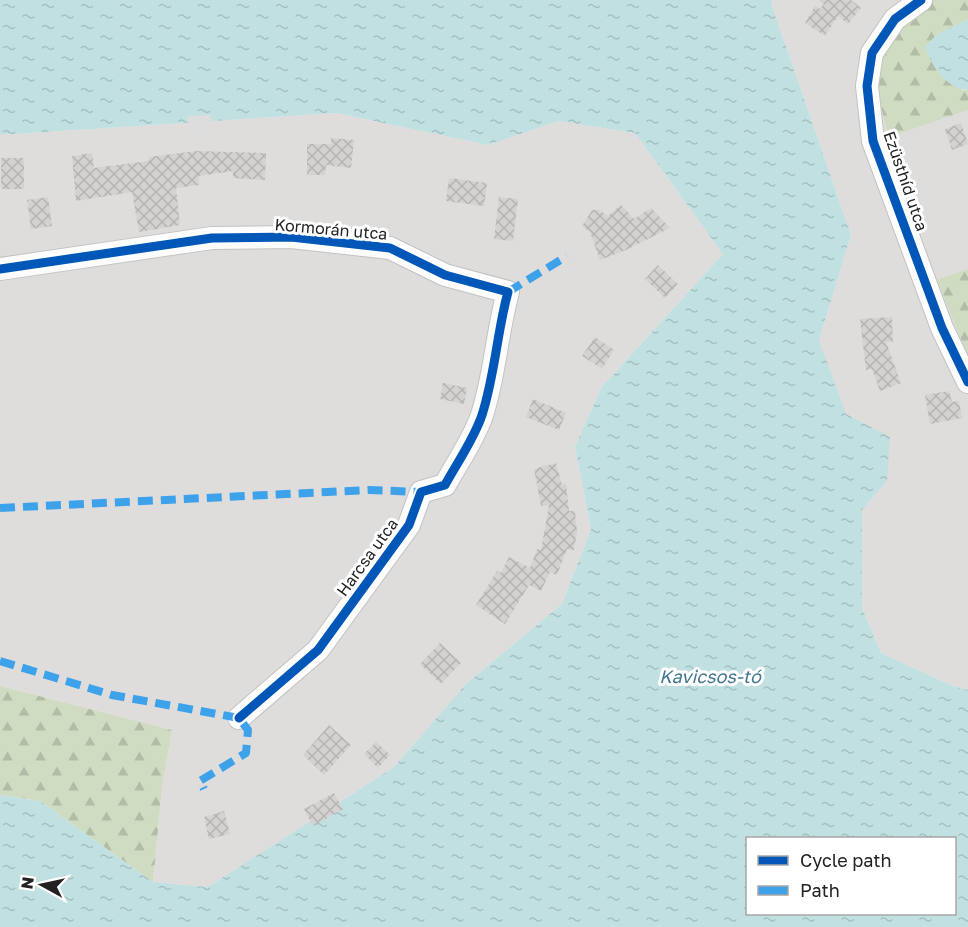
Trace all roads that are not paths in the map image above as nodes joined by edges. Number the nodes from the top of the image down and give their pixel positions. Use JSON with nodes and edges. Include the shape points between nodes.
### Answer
{"nodes":[{"id":1,"x":921,"y":0,"type":"edge"},
{"id":2,"x":0,"y":269,"type":"edge"},
{"id":3,"x":508,"y":292,"type":"joint"},
{"id":4,"x":968,"y":382,"type":"edge"},
{"id":5,"x":239,"y":718,"type":"dead end"}],
"edges":[{"from":1,"to":4,"type":"street","name":"Ezüsthíd utca","via":[[895,19],[872,52],[867,86],[873,141],[942,328]]},
{"from":2,"to":3,"type":"street","name":"Kormorán utca","via":[[212,238],[291,237],[390,248],[445,275]]},
{"from":3,"to":5,"type":"street","name":"Harcsa utca","via":[[481,417],[445,485],[421,492],[409,525],[318,650]]}]}
